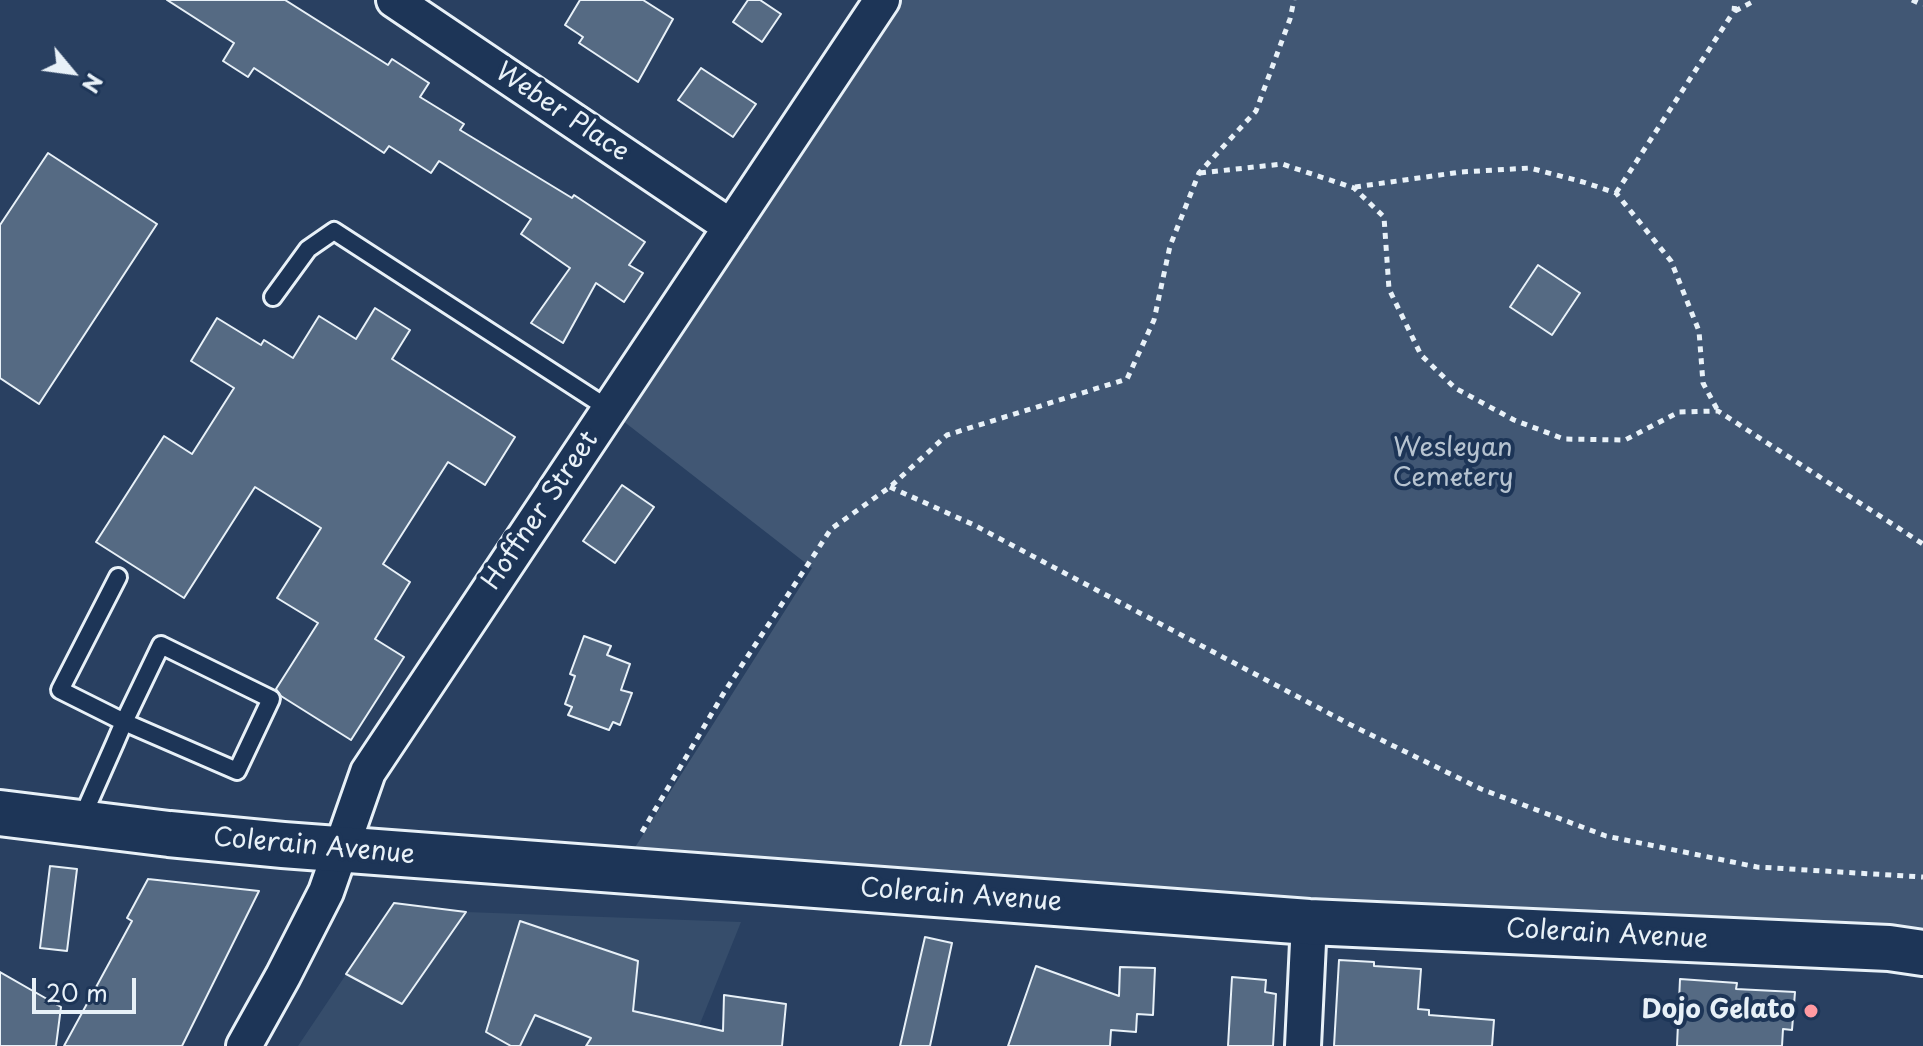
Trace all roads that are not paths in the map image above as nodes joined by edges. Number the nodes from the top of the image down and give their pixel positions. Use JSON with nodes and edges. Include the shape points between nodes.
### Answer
{"nodes":[{"id":1,"x":394,"y":0,"type":"edge"},
{"id":2,"x":882,"y":0,"type":"edge"},
{"id":3,"x":731,"y":227,"type":"junction"},
{"id":4,"x":273,"y":297,"type":"dead end"},
{"id":5,"x":609,"y":409,"type":"junction"},
{"id":6,"x":118,"y":577,"type":"dead end"},
{"id":7,"x":124,"y":722,"type":"junction"},
{"id":8,"x":0,"y":813,"type":"edge"},
{"id":9,"x":81,"y":821,"type":"junction"},
{"id":10,"x":340,"y":849,"type":"junction"},
{"id":11,"x":1309,"y":922,"type":"junction"},
{"id":12,"x":1923,"y":953,"type":"edge"},
{"id":13,"x":244,"y":1046,"type":"edge"},
{"id":14,"x":1303,"y":1046,"type":"edge"}],
"edges":[{"from":1,"to":3,"type":"street","name":"Weber Place"},
{"from":2,"to":3,"type":"street","name":"Hoffner Street"},
{"from":3,"to":5,"type":"street","name":"Hoffner Street"},
{"from":4,"to":5,"type":"lane","via":[[308,249],[334,231]]},
{"from":5,"to":10,"type":"street","name":"Hoffner Street","via":[[368,772]]},
{"from":6,"to":7,"type":"lane","via":[[60,690]]},
{"from":7,"to":7,"type":"lane","via":[[161,645],[271,699],[237,771]]},
{"from":7,"to":9,"type":"lane"},
{"from":8,"to":9,"type":"main road","name":"Colerain Avenue"},
{"from":9,"to":10,"type":"main road","name":"Colerain Avenue"},
{"from":10,"to":11,"type":"main road","name":"Colerain Avenue"},
{"from":10,"to":13,"type":"street","name":"Hoffner Street","via":[[326,892]]},
{"from":11,"to":12,"type":"main road","name":"Colerain Avenue"},
{"from":11,"to":14,"type":"street"}]}
